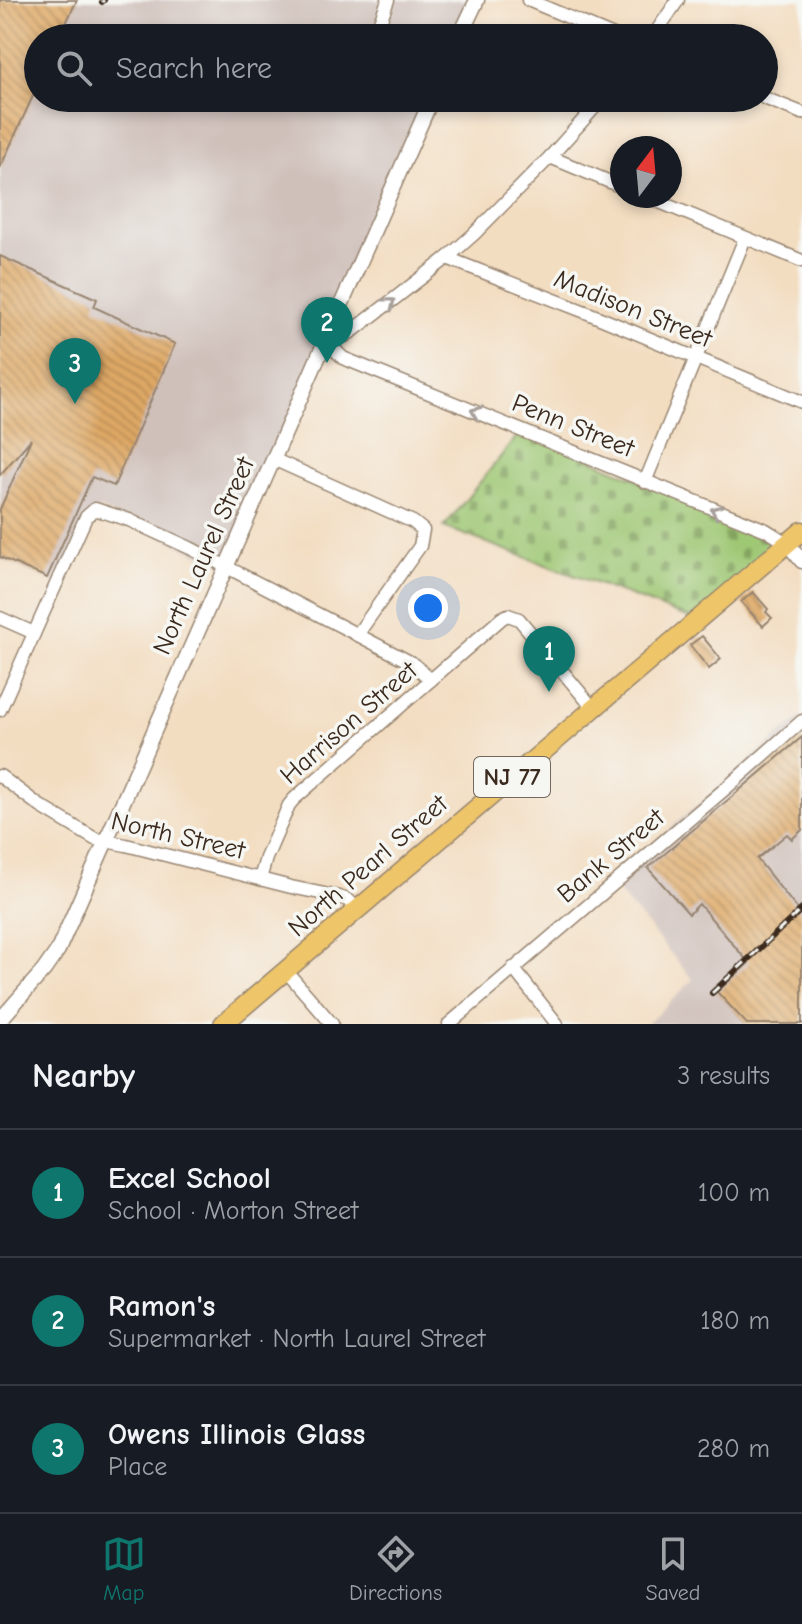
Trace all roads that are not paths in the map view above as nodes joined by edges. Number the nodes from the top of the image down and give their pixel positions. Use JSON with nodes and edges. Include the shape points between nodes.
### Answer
{"nodes":[{"id":1,"x":388,"y":0,"type":"edge"},
{"id":2,"x":477,"y":0,"type":"edge"},
{"id":3,"x":528,"y":0,"type":"edge"},
{"id":4,"x":678,"y":0,"type":"edge"},
{"id":5,"x":379,"y":24,"type":"edge"},
{"id":6,"x":466,"y":24,"type":"edge"},
{"id":7,"x":585,"y":24,"type":"edge"},
{"id":8,"x":662,"y":24,"type":"edge"},
{"id":9,"x":778,"y":104,"type":"edge"},
{"id":10,"x":426,"y":112,"type":"edge"},
{"id":11,"x":590,"y":112,"type":"edge"},
{"id":12,"x":802,"y":113,"type":"edge"},
{"id":13,"x":550,"y":157,"type":"junction"},
{"id":14,"x":610,"y":182,"type":"edge"},
{"id":15,"x":674,"y":208,"type":"edge"},
{"id":16,"x":745,"y":238,"type":"junction"},
{"id":17,"x":447,"y":258,"type":"junction"},
{"id":18,"x":802,"y":261,"type":"edge"},
{"id":19,"x":328,"y":336,"type":"junction"},
{"id":20,"x":696,"y":359,"type":"junction"},
{"id":21,"x":802,"y":402,"type":"edge"},
{"id":22,"x":273,"y":459,"type":"junction"},
{"id":23,"x":645,"y":482,"type":"junction"},
{"id":24,"x":802,"y":531,"type":"edge"},
{"id":25,"x":787,"y":543,"type":"junction"},
{"id":26,"x":802,"y":561,"type":"edge"},
{"id":27,"x":225,"y":566,"type":"junction"},
{"id":28,"x":0,"y":618,"type":"edge"},
{"id":29,"x":34,"y":633,"type":"junction"},
{"id":30,"x":357,"y":635,"type":"junction"},
{"id":31,"x":431,"y":680,"type":"junction"},
{"id":32,"x":593,"y":708,"type":"junction"},
{"id":33,"x":0,"y":710,"type":"edge"},
{"id":34,"x":802,"y":721,"type":"edge"},
{"id":35,"x":0,"y":777,"type":"edge"},
{"id":36,"x":105,"y":841,"type":"junction"},
{"id":37,"x":260,"y":879,"type":"junction"},
{"id":38,"x":358,"y":909,"type":"junction"},
{"id":39,"x":513,"y":968,"type":"junction"},
{"id":40,"x":286,"y":971,"type":"junction"},
{"id":41,"x":2,"y":1015,"type":"edge"},
{"id":42,"x":223,"y":1024,"type":"edge"},
{"id":43,"x":332,"y":1024,"type":"edge"},
{"id":44,"x":449,"y":1024,"type":"edge"},
{"id":45,"x":557,"y":1024,"type":"edge"}],
"edges":[{"from":1,"to":5,"type":"street"},
{"from":2,"to":6,"type":"street"},
{"from":3,"to":7,"type":"street"},
{"from":4,"to":8,"type":"street"},
{"from":9,"to":12,"type":"street"},
{"from":10,"to":19,"type":"street","name":"North Laurel Street"},
{"from":11,"to":13,"type":"street"},
{"from":13,"to":14,"type":"street"},
{"from":13,"to":17,"type":"street"},
{"from":15,"to":16,"type":"street"},
{"from":16,"to":18,"type":"street"},
{"from":16,"to":20,"type":"street"},
{"from":19,"to":17,"type":"street","one_way":true,"via":[[345,336]]},
{"from":17,"to":20,"type":"street","name":"Madison Street"},
{"from":19,"to":22,"type":"street","name":"North Laurel Street"},
{"from":23,"to":19,"type":"street","name":"Penn Street","one_way":true,"via":[[343,358]]},
{"from":20,"to":21,"type":"street","name":"Madison Street"},
{"from":20,"to":23,"type":"street"},
{"from":22,"to":27,"type":"street","name":"North Laurel Street"},
{"from":22,"to":30,"type":"street","via":[[423,530],[420,546]]},
{"from":25,"to":23,"type":"street","name":"Penn Street","one_way":true},
{"from":24,"to":25,"type":"main road","name":"North Pearl Street","number":"NJ 77"},
{"from":25,"to":26,"type":"street","name":"Penn Street"},
{"from":25,"to":32,"type":"main road","name":"North Pearl Street","number":"NJ 77"},
{"from":27,"to":29,"type":"street","via":[[97,509],[86,517]]},
{"from":27,"to":30,"type":"street"},
{"from":27,"to":36,"type":"street","name":"North Laurel Street"},
{"from":28,"to":29,"type":"street"},
{"from":29,"to":33,"type":"street"},
{"from":30,"to":31,"type":"street","via":[[412,663]]},
{"from":31,"to":32,"type":"street","name":"Harrison Street","via":[[508,615],[519,619]]},
{"from":31,"to":37,"type":"street","name":"Harrison Street","via":[[294,799]]},
{"from":32,"to":38,"type":"main road","name":"North Pearl Street","number":"NJ 77"},
{"from":34,"to":39,"type":"street","name":"Bank Street"},
{"from":35,"to":36,"type":"street","name":"North Street","via":[[73,828]]},
{"from":36,"to":37,"type":"street","name":"North Street"},
{"from":36,"to":41,"type":"street","name":"North Laurel Street","via":[[58,950]]},
{"from":37,"to":38,"type":"street","name":"North Street","via":[[339,897]]},
{"from":38,"to":40,"type":"main road","name":"North Pearl Street","number":"NJ 77"},
{"from":39,"to":44,"type":"street","name":"Bank Street"},
{"from":39,"to":45,"type":"street"},
{"from":40,"to":42,"type":"main road","name":"North Pearl Street","number":"NJ 77"},
{"from":40,"to":43,"type":"street"}]}
